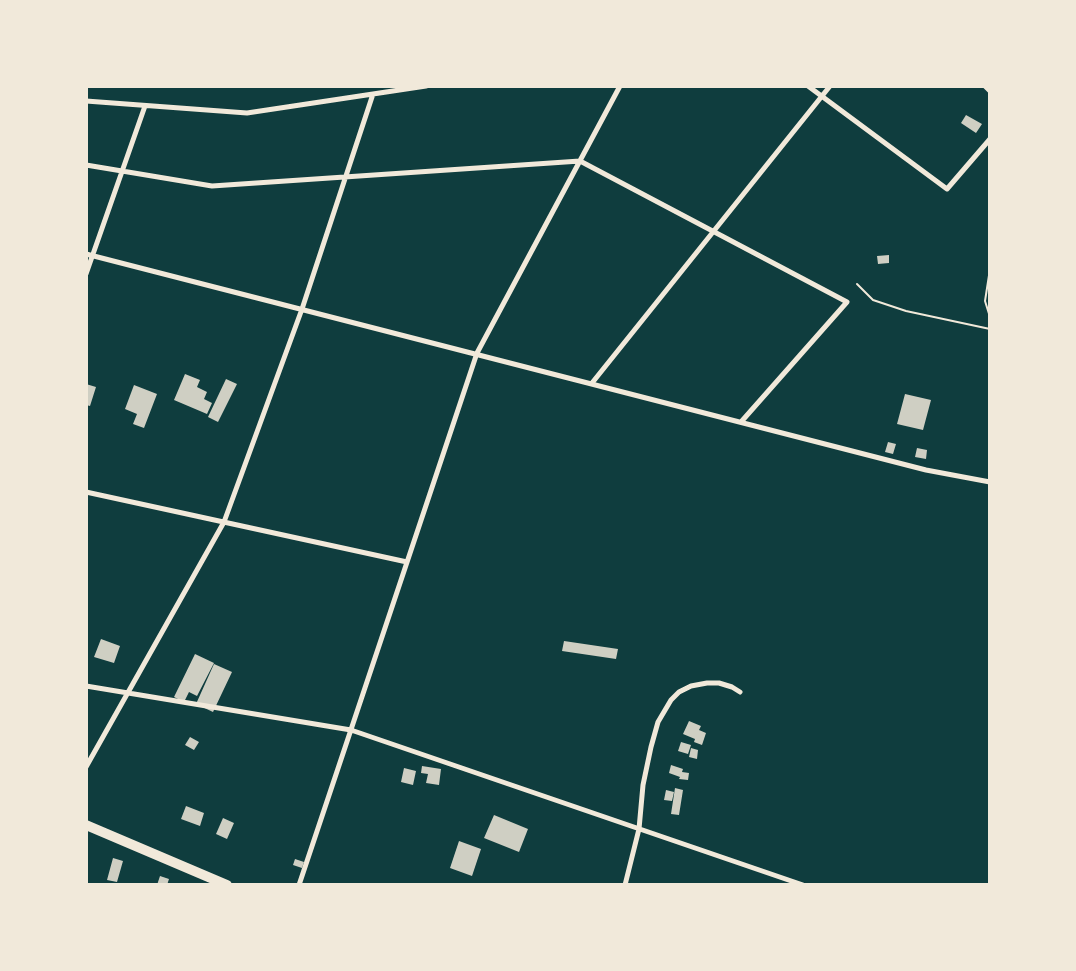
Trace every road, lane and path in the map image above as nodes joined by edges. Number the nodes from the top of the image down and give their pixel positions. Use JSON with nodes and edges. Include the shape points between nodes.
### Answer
{"nodes":[{"id":1,"x":426,"y":86,"type":"edge"},
{"id":2,"x":620,"y":86,"type":"edge"},
{"id":3,"x":808,"y":86,"type":"edge"},
{"id":4,"x":830,"y":86,"type":"edge"},
{"id":5,"x":985,"y":86,"type":"edge"},
{"id":6,"x":990,"y":91,"type":"edge"},
{"id":7,"x":373,"y":94,"type":"junction"},
{"id":8,"x":822,"y":96,"type":"junction"},
{"id":9,"x":86,"y":101,"type":"edge"},
{"id":10,"x":145,"y":106,"type":"junction"},
{"id":11,"x":990,"y":140,"type":"edge"},
{"id":12,"x":580,"y":161,"type":"junction"},
{"id":13,"x":86,"y":165,"type":"edge"},
{"id":14,"x":122,"y":171,"type":"junction"},
{"id":15,"x":346,"y":177,"type":"junction"},
{"id":16,"x":713,"y":232,"type":"junction"},
{"id":17,"x":86,"y":254,"type":"edge"},
{"id":18,"x":93,"y":255,"type":"junction"},
{"id":19,"x":990,"y":269,"type":"edge"},
{"id":20,"x":86,"y":274,"type":"edge"},
{"id":21,"x":857,"y":284,"type":"dead end"},
{"id":22,"x":302,"y":309,"type":"junction"},
{"id":23,"x":990,"y":317,"type":"edge"},
{"id":24,"x":990,"y":329,"type":"edge"},
{"id":25,"x":477,"y":353,"type":"junction"},
{"id":26,"x":592,"y":383,"type":"junction"},
{"id":27,"x":741,"y":422,"type":"junction"},
{"id":28,"x":990,"y":482,"type":"edge"},
{"id":29,"x":86,"y":492,"type":"edge"},
{"id":30,"x":224,"y":522,"type":"junction"},
{"id":31,"x":407,"y":562,"type":"junction"},
{"id":32,"x":86,"y":686,"type":"edge"},
{"id":33,"x":740,"y":692,"type":"dead end"},
{"id":34,"x":128,"y":693,"type":"junction"},
{"id":35,"x":351,"y":730,"type":"junction"},
{"id":36,"x":86,"y":767,"type":"edge"},
{"id":37,"x":86,"y":825,"type":"edge"},
{"id":38,"x":639,"y":829,"type":"junction"},
{"id":39,"x":226,"y":885,"type":"edge"},
{"id":40,"x":299,"y":885,"type":"edge"},
{"id":41,"x":625,"y":885,"type":"edge"},
{"id":42,"x":803,"y":885,"type":"edge"}],
"edges":[{"from":1,"to":7,"type":"street"},
{"from":2,"to":12,"type":"street"},
{"from":3,"to":8,"type":"street"},
{"from":4,"to":8,"type":"street"},
{"from":5,"to":6,"type":"street"},
{"from":7,"to":10,"type":"street","via":[[247,113]]},
{"from":7,"to":15,"type":"street"},
{"from":8,"to":11,"type":"street","via":[[947,189]]},
{"from":8,"to":16,"type":"street"},
{"from":9,"to":10,"type":"street"},
{"from":10,"to":14,"type":"street"},
{"from":12,"to":15,"type":"street"},
{"from":12,"to":16,"type":"street"},
{"from":12,"to":25,"type":"street"},
{"from":13,"to":14,"type":"street"},
{"from":14,"to":15,"type":"street","via":[[212,186]]},
{"from":14,"to":18,"type":"street"},
{"from":15,"to":22,"type":"street"},
{"from":16,"to":26,"type":"street"},
{"from":16,"to":27,"type":"street","via":[[846,302]]},
{"from":17,"to":18,"type":"street"},
{"from":18,"to":20,"type":"street"},
{"from":18,"to":22,"type":"street"},
{"from":19,"to":23,"type":"path","via":[[985,301]]},
{"from":21,"to":24,"type":"path","via":[[873,300],[906,311]]},
{"from":22,"to":25,"type":"street"},
{"from":22,"to":30,"type":"street"},
{"from":25,"to":26,"type":"street"},
{"from":25,"to":31,"type":"street"},
{"from":26,"to":27,"type":"street"},
{"from":27,"to":28,"type":"street","via":[[926,470]]},
{"from":29,"to":30,"type":"street"},
{"from":30,"to":31,"type":"street"},
{"from":30,"to":34,"type":"street"},
{"from":31,"to":35,"type":"street"},
{"from":32,"to":34,"type":"street"},
{"from":33,"to":38,"type":"street","via":[[719,683],[707,683],[691,686],[671,700],[658,722],[651,747]]},
{"from":34,"to":35,"type":"street"},
{"from":34,"to":36,"type":"street"},
{"from":35,"to":38,"type":"street"},
{"from":35,"to":40,"type":"street"},
{"from":37,"to":39,"type":"highway"},
{"from":38,"to":41,"type":"street"},
{"from":38,"to":42,"type":"street"}]}
